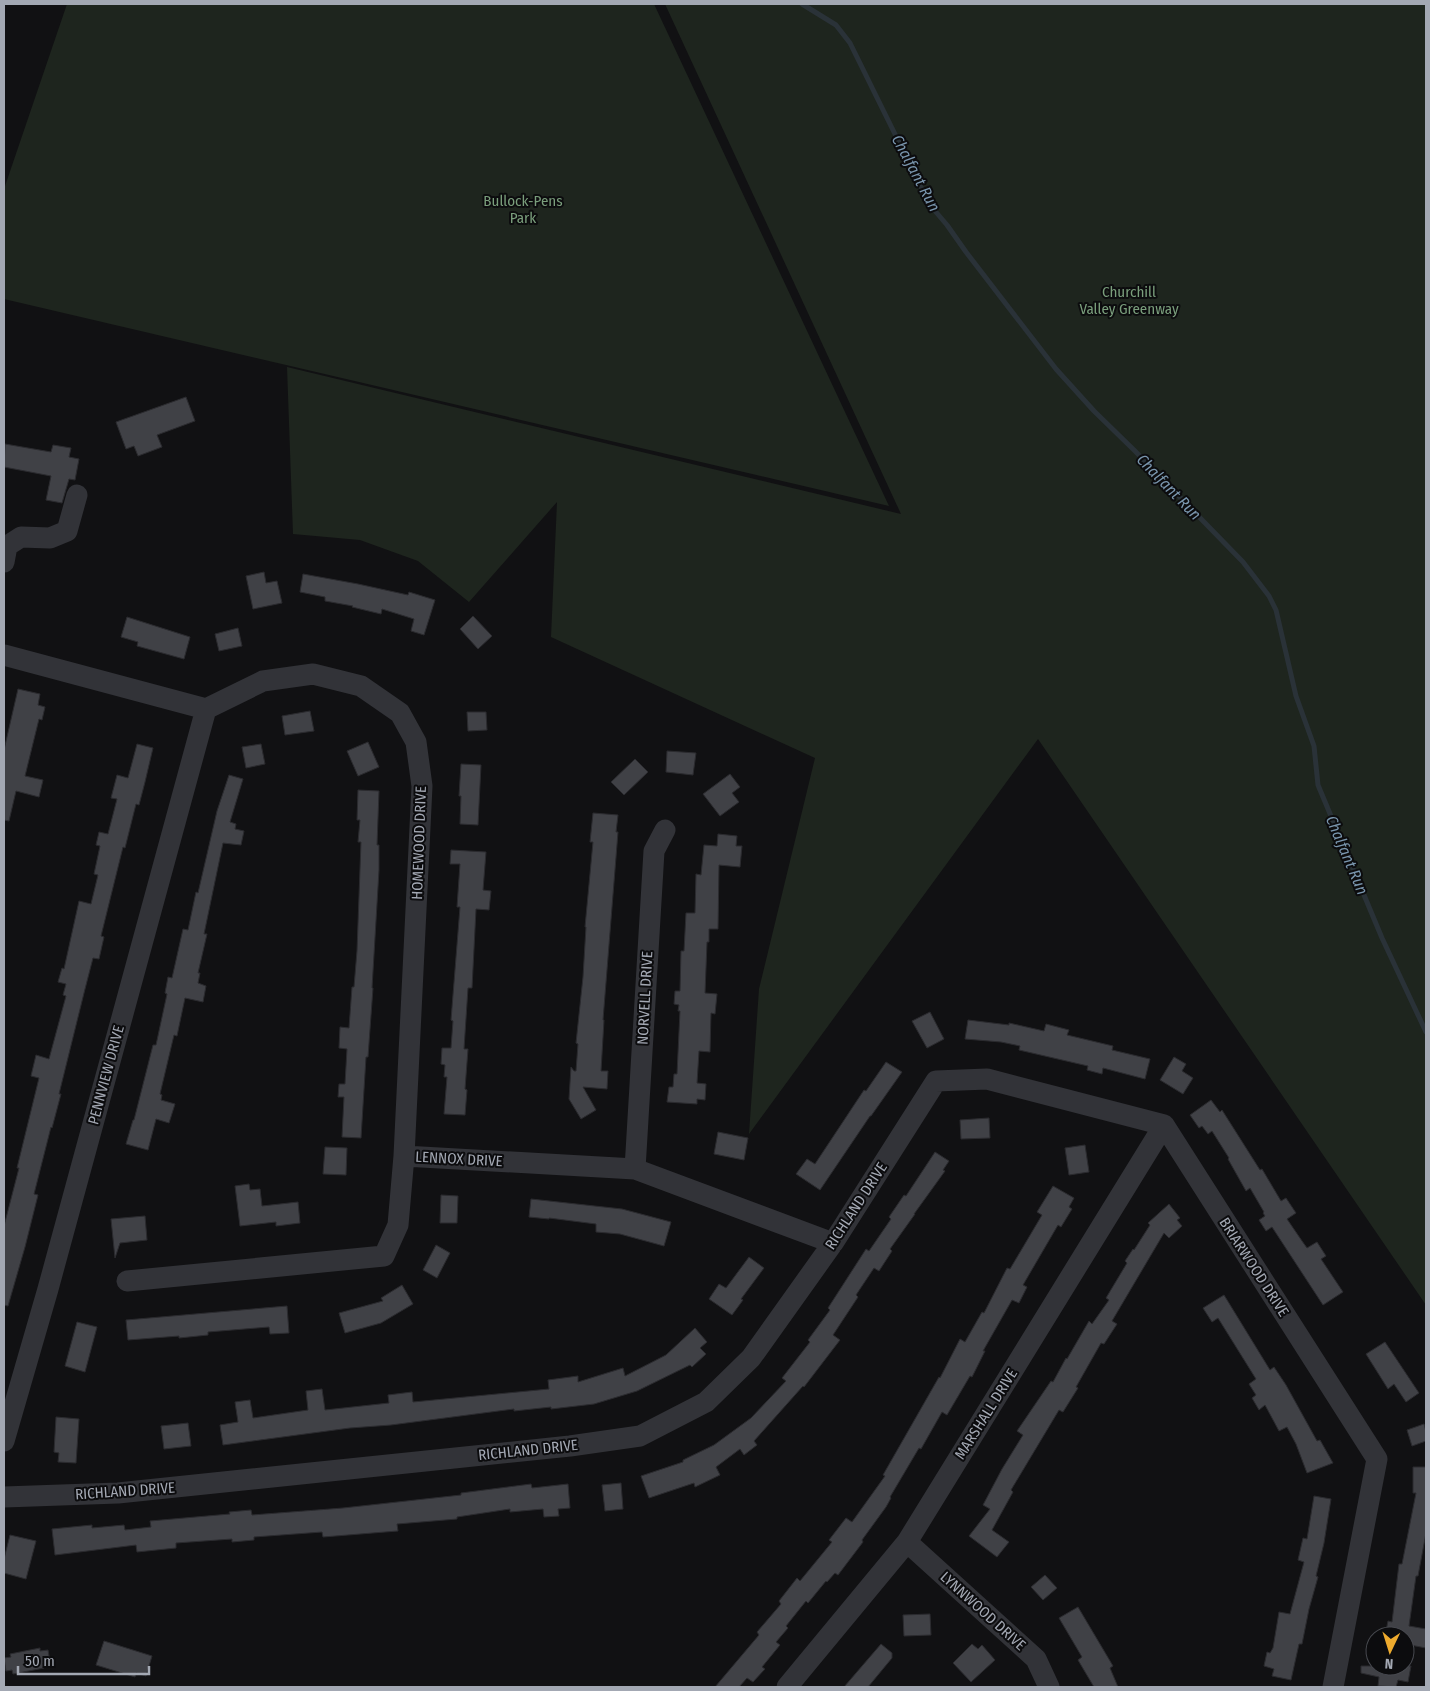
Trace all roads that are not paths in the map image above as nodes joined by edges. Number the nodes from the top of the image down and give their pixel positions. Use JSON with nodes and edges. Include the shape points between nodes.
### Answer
{"nodes":[{"id":1,"x":77,"y":495,"type":"dead end"},
{"id":2,"x":4,"y":562,"type":"edge"},
{"id":3,"x":4,"y":655,"type":"edge"},
{"id":4,"x":206,"y":709,"type":"junction"},
{"id":5,"x":665,"y":830,"type":"dead end"},
{"id":6,"x":1164,"y":1125,"type":"junction"},
{"id":7,"x":404,"y":1156,"type":"junction"},
{"id":8,"x":635,"y":1169,"type":"junction"},
{"id":9,"x":833,"y":1243,"type":"junction"},
{"id":10,"x":127,"y":1281,"type":"dead end"},
{"id":11,"x":4,"y":1441,"type":"edge"},
{"id":12,"x":4,"y":1497,"type":"edge"},
{"id":13,"x":907,"y":1542,"type":"junction"},
{"id":14,"x":787,"y":1687,"type":"edge"},
{"id":15,"x":1050,"y":1687,"type":"edge"},
{"id":16,"x":1333,"y":1687,"type":"edge"}],
"edges":[{"from":1,"to":2,"type":"street","via":[[67,531],[50,538],[21,538],[7,546]]},
{"from":3,"to":4,"type":"street"},
{"from":4,"to":7,"type":"street","name":"HOMEWOOD DRIVE","via":[[263,681],[313,674],[361,686],[400,713],[416,742],[422,786]]},
{"from":4,"to":11,"type":"street","name":"PENNVIEW DRIVE"},
{"from":5,"to":8,"type":"street","name":"NORVELL DRIVE","via":[[654,851]]},
{"from":6,"to":9,"type":"street","name":"RICHLAND DRIVE","via":[[987,1079],[936,1081]]},
{"from":6,"to":13,"type":"street","name":"MARSHALL DRIVE"},
{"from":6,"to":16,"type":"street","name":"BRIARWOOD DRIVE","via":[[1377,1459]]},
{"from":7,"to":8,"type":"street","name":"LENNOX DRIVE"},
{"from":7,"to":10,"type":"street","name":"LENNOX DRIVE","via":[[398,1225],[384,1256]]},
{"from":8,"to":9,"type":"street","name":"LENNOX DRIVE"},
{"from":9,"to":12,"type":"street","name":"RICHLAND DRIVE","via":[[751,1358],[706,1402],[640,1436],[118,1493]]},
{"from":13,"to":14,"type":"street","name":"MARSHALL DRIVE"},
{"from":13,"to":15,"type":"street","name":"LYNNWOOD DRIVE","via":[[1036,1659]]}]}
